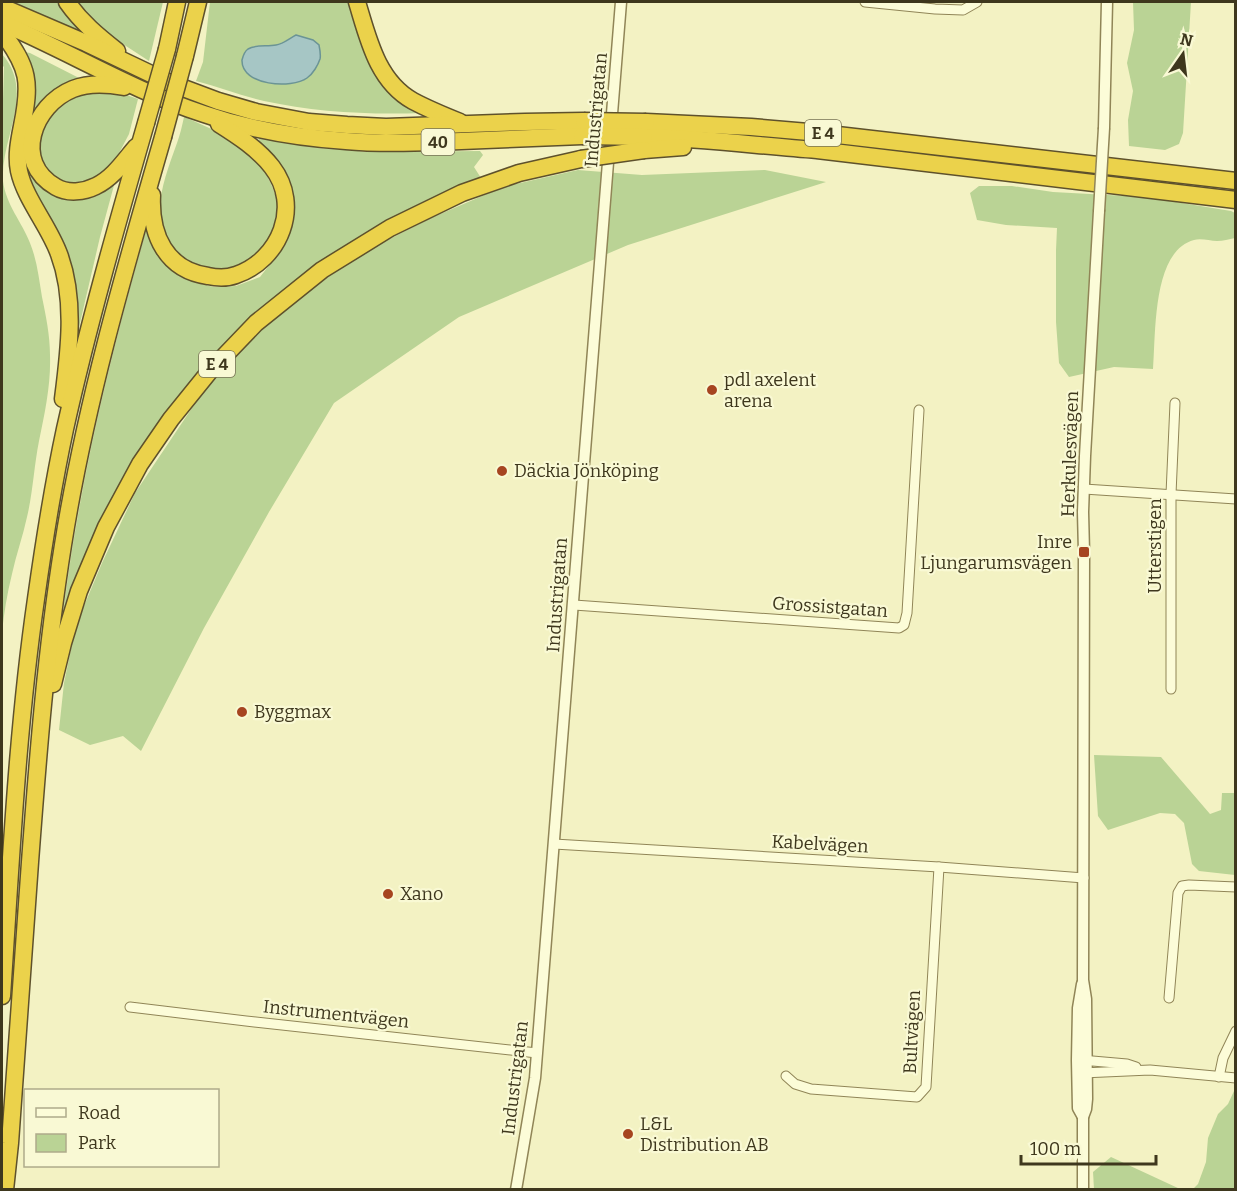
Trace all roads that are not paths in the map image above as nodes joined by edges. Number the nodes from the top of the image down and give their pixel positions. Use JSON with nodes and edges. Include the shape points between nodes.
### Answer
{"nodes":[{"id":1,"x":67,"y":2,"type":"edge"},
{"id":2,"x":198,"y":2,"type":"edge"},
{"id":3,"x":357,"y":2,"type":"edge"},
{"id":4,"x":621,"y":2,"type":"edge"},
{"id":5,"x":866,"y":2,"type":"edge"},
{"id":6,"x":977,"y":2,"type":"edge"},
{"id":7,"x":1107,"y":2,"type":"edge"},
{"id":8,"x":176,"y":6,"type":"edge"},
{"id":9,"x":2,"y":7,"type":"edge"},
{"id":10,"x":2,"y":23,"type":"edge"},
{"id":11,"x":2,"y":32,"type":"edge"},
{"id":12,"x":141,"y":70,"type":"junction"},
{"id":13,"x":139,"y":89,"type":"junction"},
{"id":14,"x":203,"y":114,"type":"junction"},
{"id":15,"x":464,"y":124,"type":"junction"},
{"id":16,"x":583,"y":129,"type":"junction"},
{"id":17,"x":645,"y":136,"type":"junction"},
{"id":18,"x":141,"y":142,"type":"junction"},
{"id":19,"x":759,"y":146,"type":"joint"},
{"id":20,"x":154,"y":169,"type":"junction"},
{"id":21,"x":1236,"y":181,"type":"edge"},
{"id":22,"x":1236,"y":200,"type":"edge"},
{"id":23,"x":1175,"y":403,"type":"dead end"},
{"id":24,"x":919,"y":410,"type":"dead end"},
{"id":25,"x":1084,"y":489,"type":"junction"},
{"id":26,"x":1171,"y":494,"type":"junction"},
{"id":27,"x":1236,"y":499,"type":"edge"},
{"id":28,"x":50,"y":513,"type":"junction"},
{"id":29,"x":574,"y":605,"type":"junction"},
{"id":30,"x":1171,"y":689,"type":"dead end"},
{"id":31,"x":39,"y":743,"type":"junction"},
{"id":32,"x":554,"y":844,"type":"junction"},
{"id":33,"x":939,"y":867,"type":"junction"},
{"id":34,"x":1084,"y":878,"type":"junction"},
{"id":35,"x":1236,"y":887,"type":"edge"},
{"id":36,"x":2,"y":996,"type":"edge"},
{"id":37,"x":1169,"y":998,"type":"dead end"},
{"id":38,"x":130,"y":1007,"type":"dead end"},
{"id":39,"x":1236,"y":1031,"type":"edge"},
{"id":40,"x":537,"y":1053,"type":"junction"},
{"id":41,"x":1082,"y":1060,"type":"junction"},
{"id":42,"x":1150,"y":1070,"type":"junction"},
{"id":43,"x":1082,"y":1073,"type":"junction"},
{"id":44,"x":786,"y":1077,"type":"dead end"},
{"id":45,"x":1219,"y":1077,"type":"junction"},
{"id":46,"x":1236,"y":1078,"type":"edge"},
{"id":47,"x":5,"y":1190,"type":"edge"},
{"id":48,"x":516,"y":1190,"type":"edge"},
{"id":49,"x":1083,"y":1190,"type":"edge"}],
"edges":[{"from":1,"to":12,"type":"highway","via":[[89,28]]},
{"from":2,"to":20,"type":"highway","bridge":true},
{"from":3,"to":15,"type":"highway","via":[[375,56],[400,92]]},
{"from":4,"to":29,"type":"street","name":"Industrigatan"},
{"from":5,"to":6,"type":"street","via":[[963,10]]},
{"from":7,"to":25,"type":"street","name":"Herkulesvägen","bridge":true},
{"from":8,"to":18,"type":"highway","bridge":true},
{"from":9,"to":12,"type":"highway"},
{"from":10,"to":13,"type":"highway","number":"40"},
{"from":11,"to":28,"type":"highway","via":[[23,66],[27,85],[18,141],[19,171],[60,254],[67,282],[69,348]]},
{"from":12,"to":15,"type":"highway","via":[[218,101],[309,122],[386,127]]},
{"from":13,"to":14,"type":"highway","number":"40"},
{"from":13,"to":18,"type":"highway","via":[[87,85],[58,97],[40,117],[32,152],[41,175],[49,183],[70,192],[82,191],[107,179]]},
{"from":14,"to":16,"type":"highway","number":"40","via":[[266,130],[346,141],[397,143]]},
{"from":14,"to":20,"type":"highway","via":[[262,155],[281,184],[285,220],[273,249],[249,270],[233,276],[199,275],[186,270],[164,250],[157,235],[152,218]]},
{"from":15,"to":16,"type":"highway"},
{"from":16,"to":17,"type":"highway","number":"40","bridge":true},
{"from":17,"to":19,"type":"highway","number":"40"},
{"from":17,"to":21,"type":"highway","number":"E 4","via":[[751,127]]},
{"from":17,"to":31,"type":"highway","number":"E 4","bridge":true,"via":[[462,193],[390,228],[322,270],[256,323],[171,419],[140,464],[106,527],[79,591]]},
{"from":18,"to":28,"type":"highway","via":[[87,339]]},
{"from":19,"to":22,"type":"highway","number":"E 4"},
{"from":20,"to":31,"type":"highway","via":[[84,434],[54,603]]},
{"from":23,"to":26,"type":"street","name":"Utterstigen"},
{"from":24,"to":29,"type":"street","name":"Grossistgatan","via":[[907,613],[899,628]]},
{"from":25,"to":26,"type":"street"},
{"from":25,"to":34,"type":"street","name":"Herkulesvägen"},
{"from":26,"to":27,"type":"street"},
{"from":26,"to":30,"type":"street","name":"Utterstigen"},
{"from":28,"to":36,"type":"highway","via":[[26,672]]},
{"from":29,"to":32,"type":"street","name":"Industrigatan"},
{"from":31,"to":47,"type":"highway","number":"E 4"},
{"from":32,"to":33,"type":"street","name":"Kabelvägen"},
{"from":32,"to":40,"type":"street","name":"Industrigatan"},
{"from":33,"to":34,"type":"street","name":"Kabelvägen"},
{"from":33,"to":44,"type":"street","name":"Bultvägen","via":[[926,1087],[917,1097],[870,1094],[811,1089]]},
{"from":34,"to":41,"type":"street","name":"Herkulesvägen","via":[[1086,999]]},
{"from":35,"to":37,"type":"street","via":[[1182,886],[1178,893]]},
{"from":38,"to":40,"type":"street","name":"Instrumentvägen"},
{"from":39,"to":45,"type":"street"},
{"from":40,"to":48,"type":"street","name":"Industrigatan"},
{"from":41,"to":42,"type":"street"},
{"from":41,"to":43,"type":"street","name":"Herkulesvägen"},
{"from":42,"to":43,"type":"street"},
{"from":42,"to":45,"type":"street"},
{"from":43,"to":49,"type":"street","name":"Herkulesvägen","via":[[1086,1108]]},
{"from":45,"to":46,"type":"street"}]}
